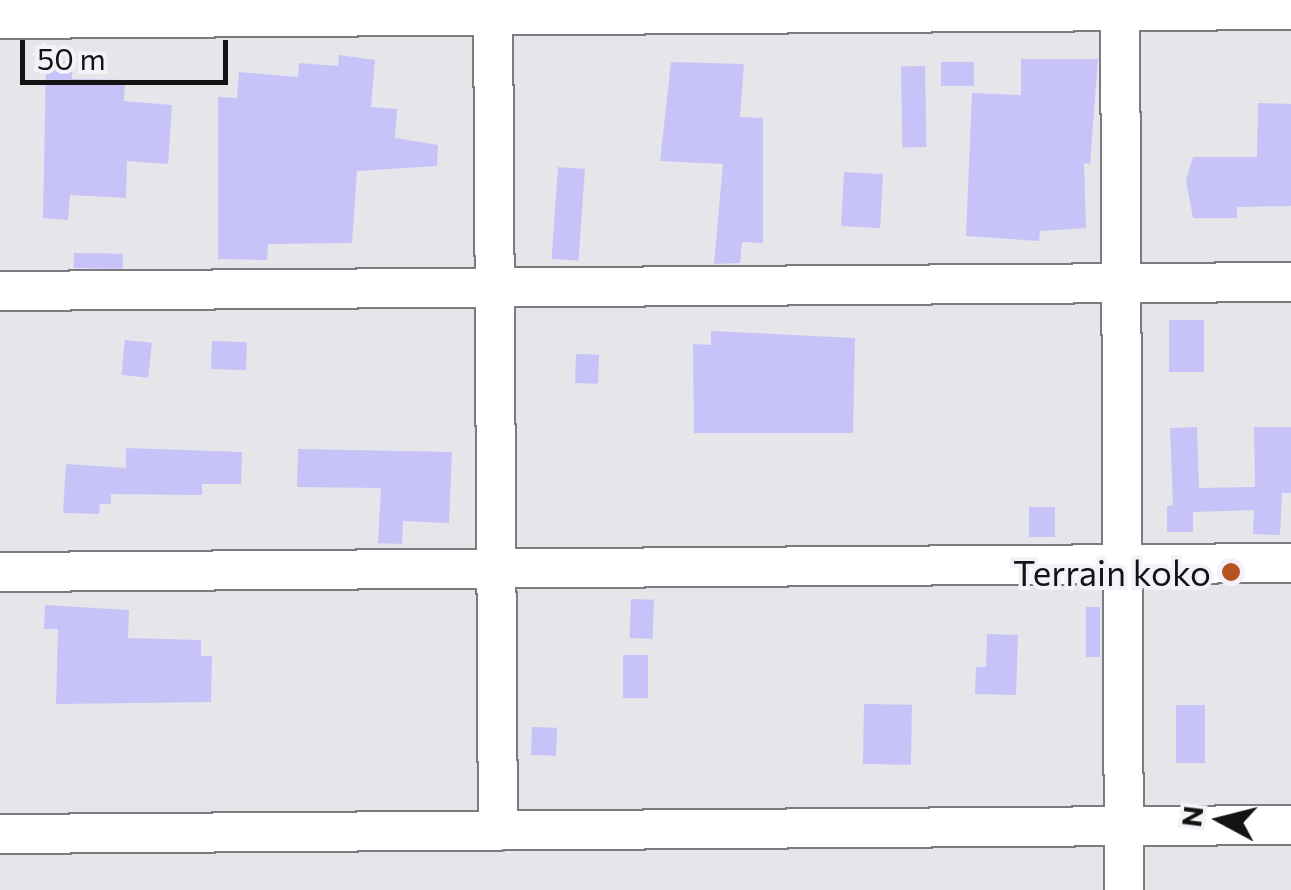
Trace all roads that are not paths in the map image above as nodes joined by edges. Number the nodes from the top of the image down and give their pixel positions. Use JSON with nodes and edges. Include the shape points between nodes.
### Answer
{"nodes":[{"id":1,"x":1120,"y":6,"type":"edge"},
{"id":2,"x":493,"y":8,"type":"edge"},
{"id":3,"x":1291,"y":10,"type":"edge"},
{"id":4,"x":0,"y":19,"type":"edge"},
{"id":5,"x":1291,"y":282,"type":"edge"},
{"id":6,"x":1121,"y":283,"type":"junction"},
{"id":7,"x":494,"y":288,"type":"junction"},
{"id":8,"x":0,"y":291,"type":"edge"},
{"id":9,"x":1291,"y":563,"type":"edge"},
{"id":10,"x":1122,"y":564,"type":"junction"},
{"id":11,"x":496,"y":569,"type":"junction"},
{"id":12,"x":0,"y":572,"type":"edge"},
{"id":13,"x":1291,"y":825,"type":"edge"},
{"id":14,"x":1124,"y":826,"type":"junction"},
{"id":15,"x":498,"y":831,"type":"junction"},
{"id":16,"x":0,"y":834,"type":"edge"},
{"id":17,"x":1124,"y":890,"type":"edge"}],
"edges":[{"from":1,"to":2,"type":"street"},
{"from":1,"to":3,"type":"street"},
{"from":1,"to":6,"type":"street"},
{"from":2,"to":4,"type":"street"},
{"from":2,"to":7,"type":"street"},
{"from":5,"to":6,"type":"street"},
{"from":6,"to":7,"type":"street"},
{"from":6,"to":10,"type":"street"},
{"from":7,"to":8,"type":"street"},
{"from":7,"to":11,"type":"street"},
{"from":9,"to":10,"type":"street"},
{"from":10,"to":11,"type":"street"},
{"from":10,"to":14,"type":"street"},
{"from":11,"to":12,"type":"street"},
{"from":11,"to":15,"type":"street"},
{"from":13,"to":14,"type":"street"},
{"from":14,"to":15,"type":"street"},
{"from":14,"to":17,"type":"street"},
{"from":15,"to":16,"type":"street"}]}
